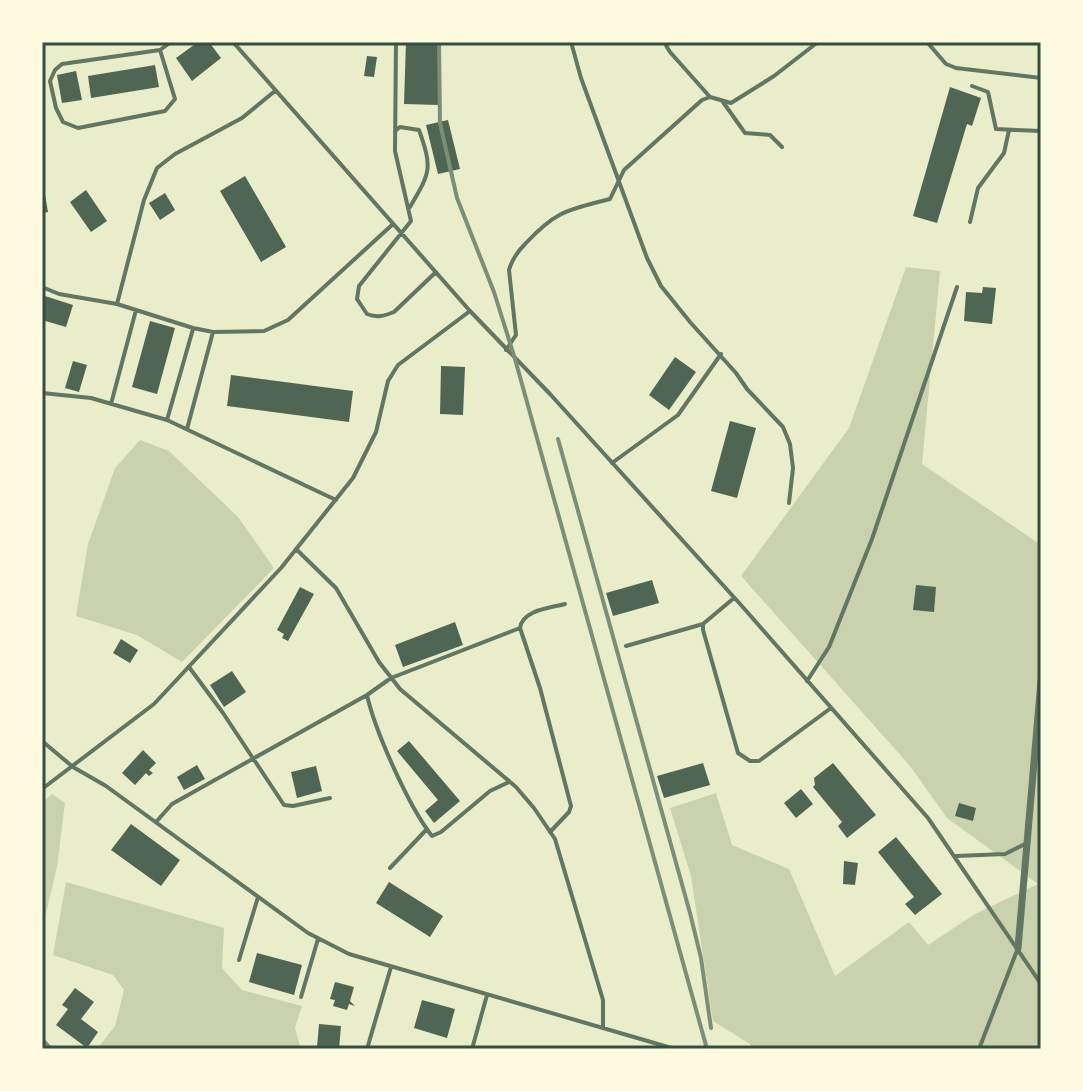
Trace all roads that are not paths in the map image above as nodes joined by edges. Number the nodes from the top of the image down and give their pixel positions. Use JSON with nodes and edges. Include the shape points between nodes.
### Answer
{"nodes":[{"id":1,"x":171,"y":42,"type":"edge"},
{"id":2,"x":233,"y":42,"type":"edge"},
{"id":3,"x":396,"y":42,"type":"edge"},
{"id":4,"x":571,"y":42,"type":"edge"},
{"id":5,"x":664,"y":42,"type":"edge"},
{"id":6,"x":818,"y":42,"type":"edge"},
{"id":7,"x":927,"y":42,"type":"edge"},
{"id":8,"x":160,"y":50,"type":"junction"},
{"id":9,"x":1041,"y":78,"type":"edge"},
{"id":10,"x":972,"y":86,"type":"dead end"},
{"id":11,"x":275,"y":91,"type":"junction"},
{"id":12,"x":710,"y":97,"type":"junction"},
{"id":13,"x":723,"y":102,"type":"junction"},
{"id":14,"x":1009,"y":130,"type":"junction"},
{"id":15,"x":395,"y":131,"type":"junction"},
{"id":16,"x":1041,"y":131,"type":"edge"},
{"id":17,"x":782,"y":147,"type":"dead end"},
{"id":18,"x":619,"y":181,"type":"junction"},
{"id":19,"x":409,"y":209,"type":"junction"},
{"id":20,"x":970,"y":222,"type":"dead end"},
{"id":21,"x":394,"y":223,"type":"junction"},
{"id":22,"x":402,"y":232,"type":"junction"},
{"id":23,"x":437,"y":272,"type":"junction"},
{"id":24,"x":42,"y":287,"type":"edge"},
{"id":25,"x":957,"y":287,"type":"dead end"},
{"id":26,"x":117,"y":304,"type":"junction"},
{"id":27,"x":136,"y":310,"type":"junction"},
{"id":28,"x":470,"y":311,"type":"junction"},
{"id":29,"x":193,"y":328,"type":"junction"},
{"id":30,"x":213,"y":332,"type":"junction"},
{"id":31,"x":506,"y":350,"type":"junction"},
{"id":32,"x":721,"y":354,"type":"junction"},
{"id":33,"x":42,"y":393,"type":"edge"},
{"id":34,"x":111,"y":404,"type":"junction"},
{"id":35,"x":167,"y":420,"type":"junction"},
{"id":36,"x":187,"y":429,"type":"junction"},
{"id":37,"x":612,"y":463,"type":"junction"},
{"id":38,"x":336,"y":500,"type":"junction"},
{"id":39,"x":789,"y":503,"type":"dead end"},
{"id":40,"x":296,"y":549,"type":"junction"},
{"id":41,"x":734,"y":598,"type":"junction"},
{"id":42,"x":565,"y":604,"type":"dead end"},
{"id":43,"x":703,"y":624,"type":"junction"},
{"id":44,"x":520,"y":628,"type":"junction"},
{"id":45,"x":626,"y":646,"type":"dead end"},
{"id":46,"x":189,"y":667,"type":"junction"},
{"id":47,"x":391,"y":678,"type":"junction"},
{"id":48,"x":807,"y":681,"type":"junction"},
{"id":49,"x":1041,"y":681,"type":"edge"},
{"id":50,"x":367,"y":695,"type":"junction"},
{"id":51,"x":831,"y":708,"type":"junction"},
{"id":52,"x":42,"y":741,"type":"edge"},
{"id":53,"x":253,"y":758,"type":"junction"},
{"id":54,"x":73,"y":767,"type":"junction"},
{"id":55,"x":509,"y":782,"type":"junction"},
{"id":56,"x":42,"y":789,"type":"edge"},
{"id":57,"x":330,"y":798,"type":"dead end"},
{"id":58,"x":156,"y":822,"type":"junction"},
{"id":59,"x":427,"y":829,"type":"junction"},
{"id":60,"x":550,"y":832,"type":"junction"},
{"id":61,"x":1028,"y":843,"type":"junction"},
{"id":62,"x":955,"y":856,"type":"junction"},
{"id":63,"x":390,"y":868,"type":"dead end"},
{"id":64,"x":258,"y":897,"type":"junction"},
{"id":65,"x":318,"y":939,"type":"junction"},
{"id":66,"x":1018,"y":948,"type":"junction"},
{"id":67,"x":239,"y":960,"type":"dead end"},
{"id":68,"x":391,"y":967,"type":"junction"},
{"id":69,"x":1041,"y":984,"type":"edge"},
{"id":70,"x":487,"y":995,"type":"junction"},
{"id":71,"x":301,"y":997,"type":"dead end"},
{"id":72,"x":603,"y":1027,"type":"junction"},
{"id":73,"x":367,"y":1049,"type":"edge"},
{"id":74,"x":472,"y":1049,"type":"edge"},
{"id":75,"x":675,"y":1049,"type":"edge"},
{"id":76,"x":979,"y":1049,"type":"edge"}],
"edges":[{"from":1,"to":8,"type":"lane"},
{"from":2,"to":11,"type":"lane"},
{"from":3,"to":15,"type":"lane"},
{"from":4,"to":18,"type":"lane"},
{"from":5,"to":12,"type":"lane"},
{"from":6,"to":13,"type":"lane","via":[[763,83],[731,103]]},
{"from":7,"to":9,"type":"lane","via":[[956,68]]},
{"from":8,"to":8,"type":"lane","via":[[62,64],[50,81],[63,122],[78,128],[165,111],[175,99]]},
{"from":10,"to":14,"type":"lane","via":[[988,92],[996,129]]},
{"from":11,"to":21,"type":"lane"},
{"from":11,"to":26,"type":"lane","via":[[242,118],[157,168]]},
{"from":12,"to":13,"type":"lane"},
{"from":12,"to":18,"type":"lane","via":[[624,170]]},
{"from":13,"to":17,"type":"lane","via":[[745,133],[770,135]]},
{"from":14,"to":16,"type":"lane"},
{"from":14,"to":20,"type":"lane","via":[[1004,153],[978,188]]},
{"from":15,"to":19,"type":"lane"},
{"from":15,"to":19,"type":"lane","via":[[419,130],[427,152],[428,177]]},
{"from":18,"to":31,"type":"lane","via":[[610,199],[555,215],[512,261],[509,281],[516,335]]},
{"from":18,"to":32,"type":"lane","via":[[661,286]]},
{"from":19,"to":22,"type":"lane","via":[[411,221]]},
{"from":21,"to":22,"type":"lane"},
{"from":21,"to":30,"type":"lane","via":[[288,320],[264,331]]},
{"from":22,"to":23,"type":"lane"},
{"from":22,"to":23,"type":"lane","via":[[359,286],[357,299],[363,311],[378,317],[394,312]]},
{"from":23,"to":28,"type":"lane"},
{"from":24,"to":26,"type":"lane"},
{"from":25,"to":48,"type":"lane","via":[[872,539],[829,647]]},
{"from":26,"to":27,"type":"lane"},
{"from":27,"to":29,"type":"lane"},
{"from":27,"to":34,"type":"lane"},
{"from":28,"to":31,"type":"lane"},
{"from":28,"to":38,"type":"lane","via":[[398,365],[388,381],[376,432]]},
{"from":29,"to":30,"type":"lane"},
{"from":29,"to":35,"type":"lane"},
{"from":30,"to":36,"type":"lane"},
{"from":31,"to":37,"type":"lane"},
{"from":32,"to":37,"type":"lane","via":[[678,415]]},
{"from":32,"to":39,"type":"lane","via":[[783,427],[793,468]]},
{"from":33,"to":34,"type":"lane"},
{"from":34,"to":35,"type":"lane"},
{"from":35,"to":36,"type":"lane"},
{"from":36,"to":38,"type":"lane"},
{"from":37,"to":41,"type":"lane"},
{"from":38,"to":40,"type":"lane"},
{"from":40,"to":46,"type":"lane"},
{"from":40,"to":47,"type":"lane","via":[[336,588]]},
{"from":41,"to":43,"type":"lane"},
{"from":41,"to":48,"type":"lane"},
{"from":42,"to":44,"type":"lane","via":[[526,615]]},
{"from":43,"to":45,"type":"lane"},
{"from":43,"to":51,"type":"lane","via":[[738,753],[750,761],[759,761]]},
{"from":44,"to":47,"type":"lane"},
{"from":44,"to":60,"type":"lane","via":[[571,806]]},
{"from":46,"to":53,"type":"lane"},
{"from":46,"to":54,"type":"lane","via":[[154,704]]},
{"from":47,"to":50,"type":"lane"},
{"from":47,"to":55,"type":"lane"},
{"from":48,"to":51,"type":"lane"},
{"from":49,"to":61,"type":"street"},
{"from":50,"to":53,"type":"lane"},
{"from":50,"to":59,"type":"lane","via":[[380,734]]},
{"from":51,"to":62,"type":"lane"},
{"from":52,"to":54,"type":"lane"},
{"from":53,"to":57,"type":"lane","via":[[284,805]]},
{"from":53,"to":58,"type":"lane","via":[[172,804]]},
{"from":54,"to":56,"type":"lane"},
{"from":54,"to":58,"type":"lane"},
{"from":55,"to":59,"type":"lane","via":[[435,836]]},
{"from":55,"to":60,"type":"lane"},
{"from":58,"to":64,"type":"lane"},
{"from":59,"to":63,"type":"lane"},
{"from":60,"to":72,"type":"lane","via":[[585,933],[603,1000]]},
{"from":61,"to":62,"type":"lane","via":[[1005,854]]},
{"from":61,"to":66,"type":"street"},
{"from":62,"to":66,"type":"lane"},
{"from":64,"to":65,"type":"lane"},
{"from":64,"to":67,"type":"lane"},
{"from":65,"to":68,"type":"lane"},
{"from":65,"to":71,"type":"lane"},
{"from":66,"to":69,"type":"lane"},
{"from":66,"to":76,"type":"lane"},
{"from":68,"to":70,"type":"lane"},
{"from":68,"to":73,"type":"lane"},
{"from":70,"to":72,"type":"lane"},
{"from":70,"to":74,"type":"lane"},
{"from":72,"to":75,"type":"lane"}]}
